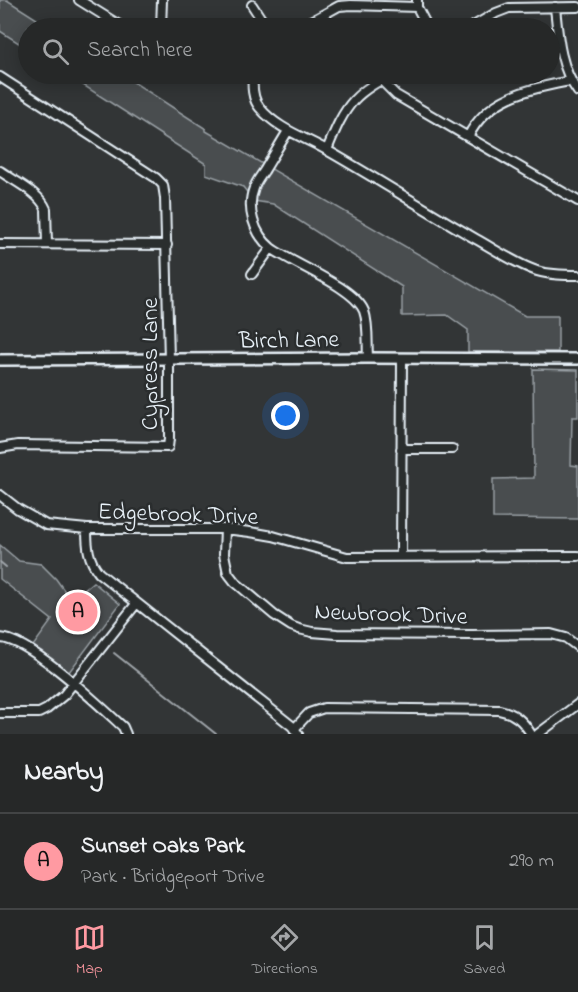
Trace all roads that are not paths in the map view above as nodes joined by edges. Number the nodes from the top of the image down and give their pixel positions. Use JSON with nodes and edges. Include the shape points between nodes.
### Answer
{"nodes":[{"id":1,"x":79,"y":0,"type":"edge"},
{"id":2,"x":162,"y":0,"type":"edge"},
{"id":3,"x":417,"y":3,"type":"edge"},
{"id":4,"x":252,"y":5,"type":"dead end"},
{"id":5,"x":555,"y":7,"type":"junction"},
{"id":6,"x":578,"y":7,"type":"edge"},
{"id":7,"x":108,"y":18,"type":"edge"},
{"id":8,"x":161,"y":18,"type":"edge"},
{"id":9,"x":260,"y":18,"type":"edge"},
{"id":10,"x":317,"y":18,"type":"edge"},
{"id":11,"x":424,"y":18,"type":"edge"},
{"id":12,"x":487,"y":18,"type":"edge"},
{"id":13,"x":557,"y":18,"type":"edge"},
{"id":14,"x":560,"y":41,"type":"edge"},
{"id":15,"x":0,"y":77,"type":"edge"},
{"id":16,"x":570,"y":81,"type":"junction"},
{"id":17,"x":560,"y":83,"type":"edge"},
{"id":18,"x":253,"y":84,"type":"edge"},
{"id":19,"x":374,"y":84,"type":"edge"},
{"id":20,"x":385,"y":84,"type":"edge"},
{"id":21,"x":555,"y":84,"type":"edge"},
{"id":22,"x":578,"y":92,"type":"edge"},
{"id":23,"x":288,"y":130,"type":"junction"},
{"id":24,"x":468,"y":137,"type":"junction"},
{"id":25,"x":327,"y":150,"type":"junction"},
{"id":26,"x":0,"y":171,"type":"edge"},
{"id":27,"x":578,"y":201,"type":"edge"},
{"id":28,"x":0,"y":244,"type":"edge"},
{"id":29,"x":47,"y":244,"type":"junction"},
{"id":30,"x":167,"y":245,"type":"junction"},
{"id":31,"x":271,"y":248,"type":"junction"},
{"id":32,"x":252,"y":274,"type":"dead end"},
{"id":33,"x":578,"y":275,"type":"edge"},
{"id":34,"x":368,"y":358,"type":"junction"},
{"id":35,"x":402,"y":358,"type":"junction"},
{"id":36,"x":578,"y":358,"type":"edge"},
{"id":37,"x":0,"y":360,"type":"edge"},
{"id":38,"x":169,"y":360,"type":"junction"},
{"id":39,"x":0,"y":448,"type":"edge"},
{"id":40,"x":401,"y":449,"type":"junction"},
{"id":41,"x":452,"y":449,"type":"dead end"},
{"id":42,"x":0,"y":495,"type":"edge"},
{"id":43,"x":87,"y":529,"type":"junction"},
{"id":44,"x":225,"y":529,"type":"junction"},
{"id":45,"x":401,"y":556,"type":"junction"},
{"id":46,"x":578,"y":556,"type":"edge"},
{"id":47,"x":136,"y":604,"type":"junction"},
{"id":48,"x":0,"y":638,"type":"edge"},
{"id":49,"x":578,"y":647,"type":"edge"},
{"id":50,"x":74,"y":683,"type":"junction"},
{"id":51,"x":578,"y":704,"type":"edge"},
{"id":52,"x":0,"y":713,"type":"edge"},
{"id":53,"x":296,"y":731,"type":"edge"},
{"id":54,"x":126,"y":734,"type":"edge"},
{"id":55,"x":531,"y":734,"type":"edge"},
{"id":56,"x":538,"y":734,"type":"edge"}],
"edges":[{"from":1,"to":7,"type":"street"},
{"from":2,"to":8,"type":"street"},
{"from":3,"to":10,"type":"street","via":[[339,6]]},
{"from":3,"to":11,"type":"street"},
{"from":4,"to":9,"type":"street"},
{"from":5,"to":6,"type":"street"},
{"from":5,"to":12,"type":"street","via":[[509,8]]},
{"from":5,"to":13,"type":"street"},
{"from":14,"to":16,"type":"street"},
{"from":15,"to":30,"type":"street","name":"Cypress Lane","via":[[163,185]]},
{"from":16,"to":17,"type":"street"},
{"from":16,"to":22,"type":"street"},
{"from":18,"to":23,"type":"street","via":[[258,106]]},
{"from":19,"to":25,"type":"street","via":[[353,101]]},
{"from":20,"to":24,"type":"street","via":[[396,95]]},
{"from":21,"to":24,"type":"street","via":[[499,102],[481,117]]},
{"from":23,"to":25,"type":"street"},
{"from":23,"to":31,"type":"street","via":[[251,200],[254,225]]},
{"from":24,"to":27,"type":"street"},
{"from":25,"to":33,"type":"street","via":[[520,264],[538,271]]},
{"from":26,"to":29,"type":"street","via":[[44,204]]},
{"from":28,"to":29,"type":"street"},
{"from":29,"to":30,"type":"street"},
{"from":30,"to":38,"type":"street","name":"Cypress Lane"},
{"from":31,"to":32,"type":"street"},
{"from":31,"to":34,"type":"street","via":[[342,289],[361,306],[367,322]]},
{"from":34,"to":35,"type":"street","name":"Birch Lane"},
{"from":34,"to":38,"type":"street","name":"Birch Lane"},
{"from":35,"to":36,"type":"street","name":"Birch Lane"},
{"from":35,"to":40,"type":"street"},
{"from":37,"to":38,"type":"street","name":"Birch Lane"},
{"from":38,"to":39,"type":"street","name":"Cypress Lane","via":[[168,447]]},
{"from":40,"to":41,"type":"street"},
{"from":40,"to":45,"type":"street"},
{"from":42,"to":43,"type":"street","name":"Edgebrook Drive","via":[[46,525]]},
{"from":43,"to":44,"type":"street","name":"Edgebrook Drive"},
{"from":43,"to":47,"type":"street","via":[[93,565]]},
{"from":44,"to":45,"type":"street","name":"Edgebrook Drive","via":[[273,536],[347,557]]},
{"from":44,"to":49,"type":"street","name":"Newbrook Drive","via":[[228,573],[274,615],[299,629],[337,634],[551,634],[567,638]]},
{"from":45,"to":46,"type":"street","name":"Edgebrook Drive"},
{"from":47,"to":50,"type":"street"},
{"from":47,"to":53,"type":"street"},
{"from":48,"to":50,"type":"street","via":[[29,649]]},
{"from":50,"to":52,"type":"street","via":[[47,710]]},
{"from":50,"to":54,"type":"street"},
{"from":51,"to":56,"type":"street"},
{"from":53,"to":55,"type":"street","via":[[309,713],[324,708],[499,710],[521,720]]}]}
